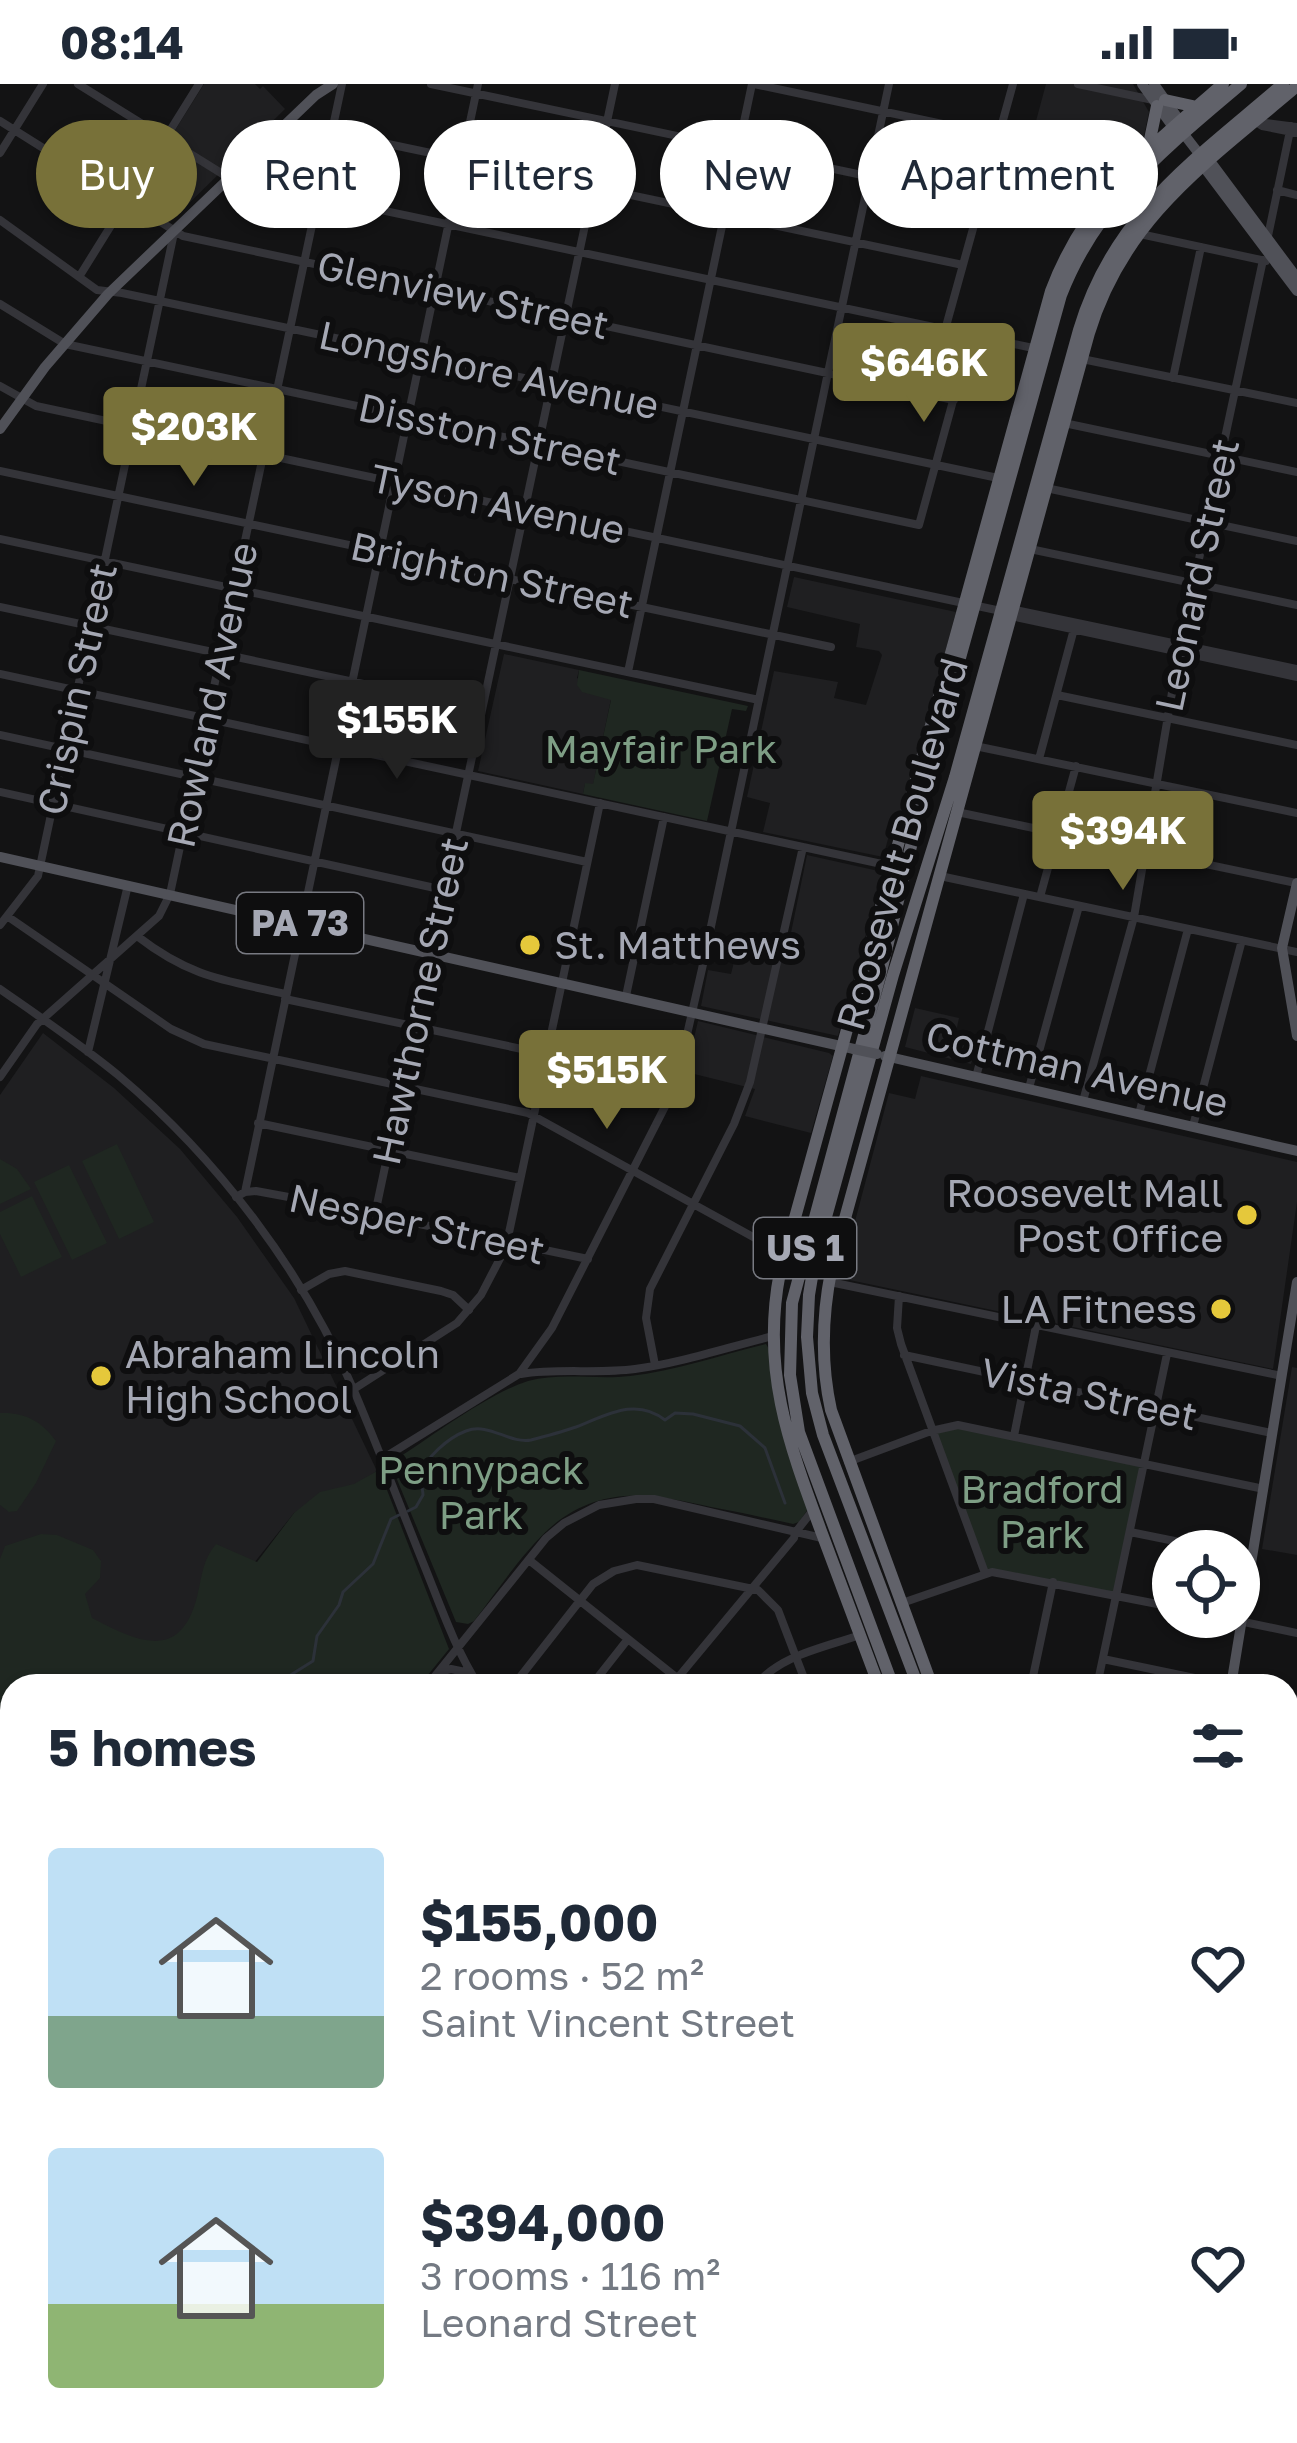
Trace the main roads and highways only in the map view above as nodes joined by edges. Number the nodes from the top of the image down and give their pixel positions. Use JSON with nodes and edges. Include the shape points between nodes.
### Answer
{"nodes":[{"id":1,"x":1142,"y":84,"type":"edge"},
{"id":2,"x":1154,"y":84,"type":"edge"},
{"id":3,"x":1223,"y":84,"type":"edge"},
{"id":4,"x":1240,"y":84,"type":"edge"},
{"id":5,"x":1282,"y":84,"type":"edge"},
{"id":6,"x":1297,"y":86,"type":"edge"},
{"id":7,"x":333,"y":90,"type":"edge"},
{"id":8,"x":1158,"y":102,"type":"junction"},
{"id":9,"x":1197,"y":107,"type":"junction"},
{"id":10,"x":1154,"y":120,"type":"edge"},
{"id":11,"x":1179,"y":127,"type":"junction"},
{"id":12,"x":1158,"y":142,"type":"edge"},
{"id":13,"x":1204,"y":161,"type":"junction"},
{"id":14,"x":1082,"y":228,"type":"edge"},
{"id":15,"x":1281,"y":264,"type":"edge"},
{"id":16,"x":1297,"y":278,"type":"edge"},
{"id":17,"x":1297,"y":291,"type":"edge"},
{"id":18,"x":0,"y":429,"type":"edge"},
{"id":19,"x":969,"y":604,"type":"junction"},
{"id":20,"x":1008,"y":612,"type":"junction"},
{"id":21,"x":984,"y":672,"type":"junction"},
{"id":22,"x":975,"y":746,"type":"junction"},
{"id":23,"x":911,"y":842,"type":"junction"},
{"id":24,"x":0,"y":857,"type":"edge"},
{"id":25,"x":1297,"y":884,"type":"edge"},
{"id":26,"x":883,"y":901,"type":"junction"},
{"id":27,"x":1297,"y":1036,"type":"edge"},
{"id":28,"x":848,"y":1047,"type":"junction"},
{"id":29,"x":883,"y":1055,"type":"junction"},
{"id":30,"x":1297,"y":1151,"type":"edge"},
{"id":31,"x":841,"y":1228,"type":"junction"},
{"id":32,"x":1297,"y":1282,"type":"edge"},
{"id":33,"x":807,"y":1309,"type":"junction"},
{"id":34,"x":1291,"y":1359,"type":"edge"},
{"id":35,"x":849,"y":1504,"type":"junction"},
{"id":36,"x":1252,"y":1530,"type":"edge"},
{"id":37,"x":884,"y":1558,"type":"junction"},
{"id":38,"x":851,"y":1611,"type":"junction"},
{"id":39,"x":1239,"y":1638,"type":"edge"},
{"id":40,"x":880,"y":1652,"type":"junction"},
{"id":41,"x":875,"y":1674,"type":"edge"},
{"id":42,"x":888,"y":1674,"type":"edge"},
{"id":43,"x":913,"y":1674,"type":"edge"},
{"id":44,"x":927,"y":1674,"type":"edge"},
{"id":45,"x":1234,"y":1674,"type":"edge"}],
"edges":[{"from":1,"to":8,"type":"main road"},
{"from":2,"to":8,"type":"main road"},
{"from":3,"to":9,"type":"highway","name":"Roosevelt Boulevard","number":"US 1"},
{"from":4,"to":11,"type":"highway","name":"Roosevelt Boulevard","number":"US 1"},
{"from":5,"to":13,"type":"highway","name":"Roosevelt Boulevard","number":"US 1"},
{"from":6,"to":13,"type":"highway","name":"Roosevelt Boulevard","number":"US 1"},
{"from":7,"to":18,"type":"main road","via":[[110,292]]},
{"from":8,"to":9,"type":"highway"},
{"from":8,"to":10,"type":"highway"},
{"from":8,"to":11,"type":"main road"},
{"from":9,"to":11,"type":"highway","name":"Roosevelt Boulevard","number":"US 1"},
{"from":11,"to":12,"type":"highway","name":"Roosevelt Boulevard","number":"US 1"},
{"from":11,"to":13,"type":"main road"},
{"from":11,"to":19,"type":"highway","name":"Roosevelt Boulevard","number":"US 1","via":[[1114,201],[1066,282]]},
{"from":13,"to":15,"type":"main road"},
{"from":13,"to":15,"type":"main road"},
{"from":13,"to":20,"type":"highway","name":"Roosevelt Boulevard","number":"US 1","via":[[1138,233],[1102,296]]},
{"from":13,"to":20,"type":"highway","name":"Roosevelt Boulevard","number":"US 1","via":[[1135,218],[1091,292]]},
{"from":14,"to":19,"type":"highway","name":"Roosevelt Boulevard","number":"US 1","via":[[1034,348]]},
{"from":15,"to":16,"type":"main road"},
{"from":15,"to":17,"type":"main road"},
{"from":19,"to":23,"type":"highway","name":"Roosevelt Boulevard","number":"US 1"},
{"from":19,"to":26,"type":"highway","name":"Roosevelt Boulevard","number":"US 1"},
{"from":20,"to":21,"type":"highway","name":"Roosevelt Boulevard","number":"US 1"},
{"from":20,"to":22,"type":"highway","name":"Roosevelt Boulevard","number":"US 1"},
{"from":21,"to":22,"type":"highway"},
{"from":21,"to":33,"type":"highway","name":"Roosevelt Boulevard","number":"US 1","via":[[885,1003]]},
{"from":22,"to":29,"type":"highway","name":"Roosevelt Boulevard","number":"US 1"},
{"from":23,"to":26,"type":"highway"},
{"from":23,"to":40,"type":"highway","name":"Roosevelt Boulevard","number":"US 1","via":[[798,1275],[789,1347],[799,1432]]},
{"from":24,"to":28,"type":"main road","name":"Cottman Avenue","number":"PA 73"},
{"from":25,"to":27,"type":"main road","via":[[1282,949]]},
{"from":26,"to":28,"type":"highway","name":"Roosevelt Boulevard","number":"US 1"},
{"from":28,"to":29,"type":"main road","name":"Cottman Avenue","number":"PA 73","bridge":true},
{"from":28,"to":38,"type":"highway","name":"Roosevelt Boulevard","number":"US 1","via":[[784,1254],[773,1336],[783,1421]]},
{"from":29,"to":30,"type":"main road","name":"Cottman Avenue","number":"PA 73"},
{"from":29,"to":31,"type":"highway","name":"Roosevelt Boulevard","number":"US 1"},
{"from":31,"to":33,"type":"highway"},
{"from":31,"to":37,"type":"highway","name":"Roosevelt Boulevard","number":"US 1","via":[[824,1319],[824,1371],[834,1422]]},
{"from":32,"to":34,"type":"main road"},
{"from":33,"to":35,"type":"highway","name":"Roosevelt Boulevard","number":"US 1","via":[[812,1393]]},
{"from":34,"to":36,"type":"main road"},
{"from":35,"to":37,"type":"highway"},
{"from":35,"to":43,"type":"highway","name":"Roosevelt Boulevard","number":"US 1"},
{"from":37,"to":44,"type":"highway","name":"Roosevelt Boulevard","number":"US 1"},
{"from":38,"to":40,"type":"highway"},
{"from":38,"to":41,"type":"highway","name":"Roosevelt Boulevard","number":"US 1"},
{"from":39,"to":45,"type":"main road"},
{"from":40,"to":42,"type":"highway","name":"Roosevelt Boulevard","number":"US 1"}]}
